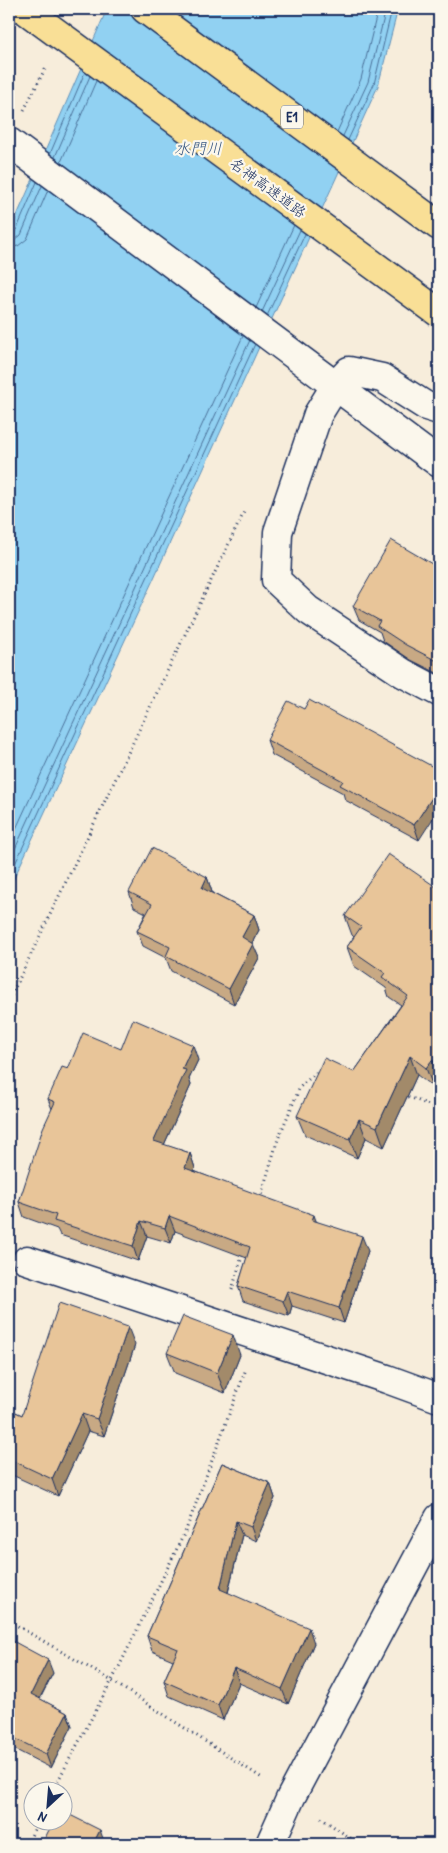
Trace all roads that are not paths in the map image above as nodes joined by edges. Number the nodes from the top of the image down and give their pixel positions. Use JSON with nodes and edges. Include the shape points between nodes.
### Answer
{"nodes":[{"id":1,"x":24,"y":9,"type":"edge"},
{"id":2,"x":145,"y":9,"type":"edge"},
{"id":3,"x":9,"y":142,"type":"edge"},
{"id":4,"x":439,"y":226,"type":"edge"},
{"id":5,"x":439,"y":313,"type":"edge"},
{"id":6,"x":336,"y":385,"type":"junction"},
{"id":7,"x":439,"y":410,"type":"edge"},
{"id":8,"x":439,"y":463,"type":"edge"},
{"id":9,"x":439,"y":692,"type":"edge"},
{"id":10,"x":27,"y":1260,"type":"dead end"},
{"id":11,"x":439,"y":1398,"type":"edge"},
{"id":12,"x":439,"y":1518,"type":"edge"},
{"id":13,"x":270,"y":1844,"type":"edge"}],
"edges":[{"from":1,"to":5,"type":"highway","name":"名神高速道路","bridge":true},
{"from":2,"to":4,"type":"highway","number":"E1"},
{"from":3,"to":6,"type":"street"},
{"from":6,"to":7,"type":"street","via":[[350,371],[382,378],[426,406]]},
{"from":6,"to":8,"type":"street"},
{"from":6,"to":9,"type":"street","via":[[318,414],[278,532],[276,580],[308,610],[403,674]]},
{"from":10,"to":11,"type":"street"},
{"from":12,"to":13,"type":"street","via":[[291,1797]]}]}
